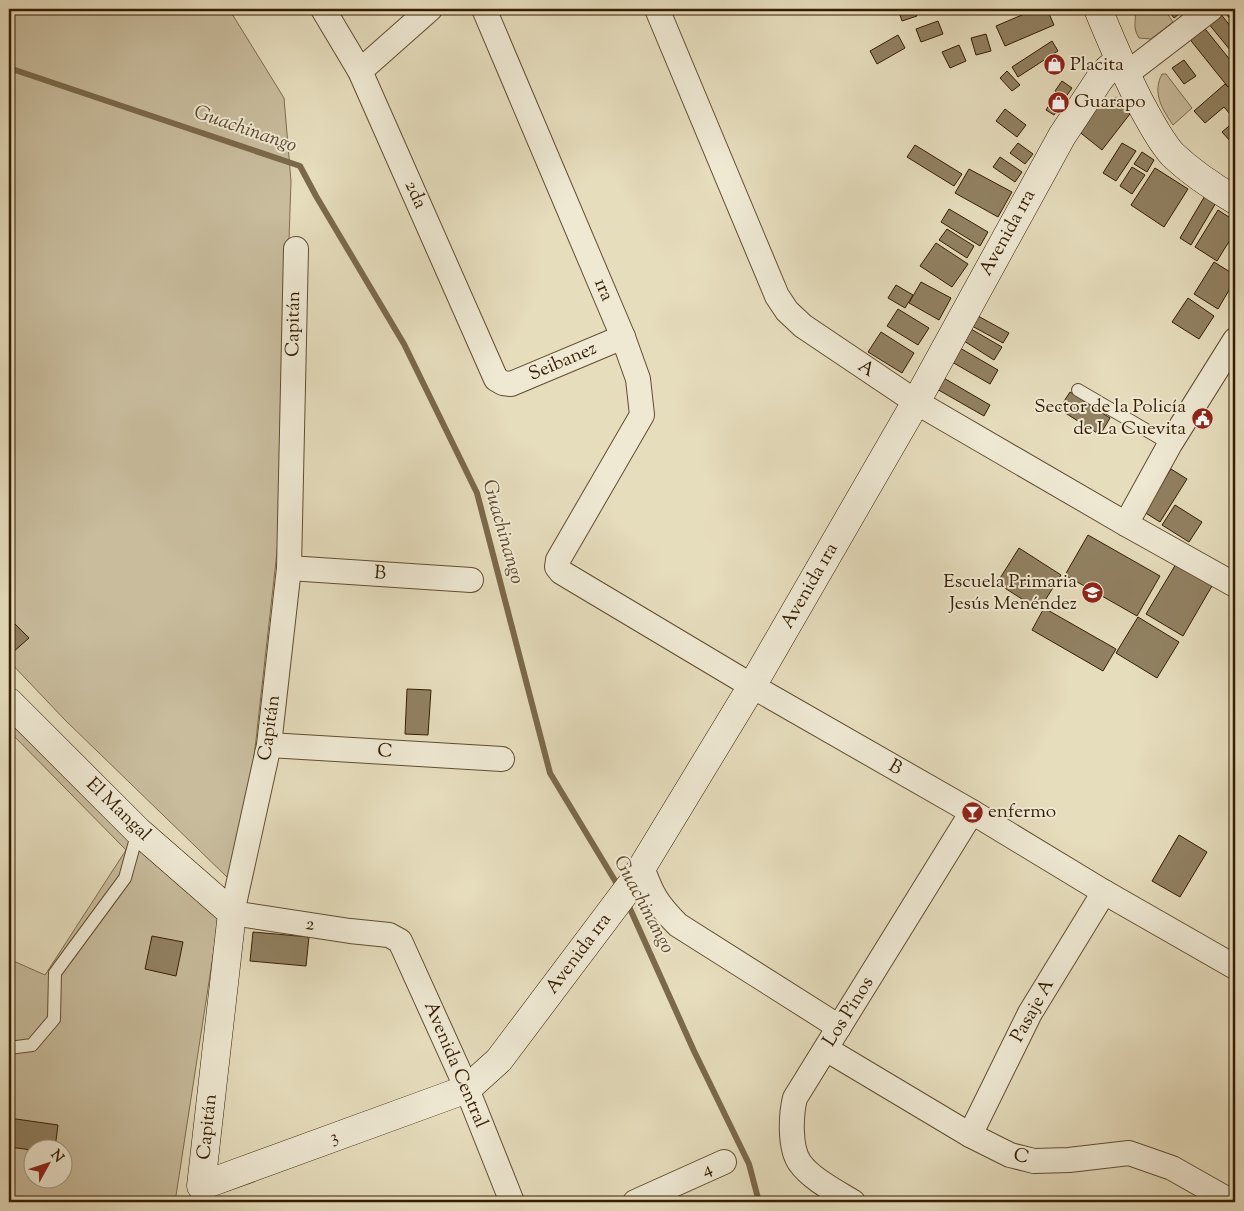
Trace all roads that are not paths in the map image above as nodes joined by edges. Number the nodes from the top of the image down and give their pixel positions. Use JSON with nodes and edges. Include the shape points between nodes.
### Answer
{"nodes":[{"id":1,"x":322,"y":9,"type":"edge"},
{"id":2,"x":430,"y":9,"type":"edge"},
{"id":3,"x":484,"y":9,"type":"edge"},
{"id":4,"x":657,"y":9,"type":"edge"},
{"id":5,"x":1098,"y":9,"type":"edge"},
{"id":6,"x":1211,"y":9,"type":"edge"},
{"id":7,"x":1122,"y":68,"type":"junction"},
{"id":8,"x":360,"y":71,"type":"junction"},
{"id":9,"x":1235,"y":200,"type":"edge"},
{"id":10,"x":296,"y":249,"type":"dead end"},
{"id":11,"x":623,"y":337,"type":"junction"},
{"id":12,"x":1235,"y":340,"type":"edge"},
{"id":13,"x":503,"y":383,"type":"joint"},
{"id":14,"x":1078,"y":390,"type":"dead end"},
{"id":15,"x":916,"y":402,"type":"junction"},
{"id":16,"x":1170,"y":444,"type":"junction"},
{"id":17,"x":1126,"y":524,"type":"junction"},
{"id":18,"x":557,"y":567,"type":"joint"},
{"id":19,"x":288,"y":568,"type":"junction"},
{"id":20,"x":470,"y":580,"type":"dead end"},
{"id":21,"x":1235,"y":585,"type":"edge"},
{"id":22,"x":752,"y":686,"type":"junction"},
{"id":23,"x":9,"y":702,"type":"edge"},
{"id":24,"x":269,"y":746,"type":"junction"},
{"id":25,"x":502,"y":759,"type":"dead end"},
{"id":26,"x":972,"y":812,"type":"junction"},
{"id":27,"x":138,"y":831,"type":"junction"},
{"id":28,"x":637,"y":874,"type":"junction"},
{"id":29,"x":1104,"y":892,"type":"junction"},
{"id":30,"x":232,"y":913,"type":"junction"},
{"id":31,"x":389,"y":935,"type":"joint"},
{"id":32,"x":1235,"y":968,"type":"edge"},
{"id":33,"x":839,"y":1027,"type":"junction"},
{"id":34,"x":9,"y":1048,"type":"edge"},
{"id":35,"x":826,"y":1049,"type":"junction"},
{"id":36,"x":467,"y":1089,"type":"junction"},
{"id":37,"x":970,"y":1135,"type":"junction"},
{"id":38,"x":724,"y":1162,"type":"dead end"},
{"id":39,"x":200,"y":1194,"type":"edge"},
{"id":40,"x":512,"y":1202,"type":"edge"},
{"id":41,"x":635,"y":1202,"type":"edge"},
{"id":42,"x":853,"y":1202,"type":"edge"},
{"id":43,"x":1232,"y":1202,"type":"edge"}],
"edges":[{"from":1,"to":8,"type":"street","name":"2da"},
{"from":2,"to":8,"type":"street"},
{"from":3,"to":11,"type":"street","name":"1ra"},
{"from":4,"to":15,"type":"street","name":"A","via":[[777,296],[803,326]]},
{"from":5,"to":7,"type":"street"},
{"from":6,"to":7,"type":"street"},
{"from":7,"to":9,"type":"street","via":[[1157,134],[1172,153],[1191,171]]},
{"from":7,"to":15,"type":"street","name":"Avenida 1ra","via":[[1108,69],[1062,136]]},
{"from":8,"to":13,"type":"street","name":"2da","via":[[496,379]]},
{"from":10,"to":19,"type":"street","name":"Capitán"},
{"from":11,"to":13,"type":"street","name":"Seibanez","via":[[511,384]]},
{"from":11,"to":18,"type":"street","name":"1ra","via":[[638,379],[642,415],[558,560]]},
{"from":12,"to":16,"type":"street"},
{"from":14,"to":16,"type":"lane"},
{"from":15,"to":17,"type":"street","name":"A"},
{"from":15,"to":22,"type":"street","name":"Avenida 1ra"},
{"from":16,"to":17,"type":"street"},
{"from":17,"to":21,"type":"street","name":"A"},
{"from":18,"to":22,"type":"street","name":"B"},
{"from":19,"to":20,"type":"street","name":"B"},
{"from":19,"to":24,"type":"street","name":"Capitán"},
{"from":22,"to":26,"type":"street","name":"B"},
{"from":22,"to":28,"type":"street","name":"Avenida 1ra"},
{"from":23,"to":27,"type":"street","name":"El Mangal"},
{"from":24,"to":25,"type":"street","name":"C"},
{"from":24,"to":30,"type":"street","name":"Capitán"},
{"from":26,"to":29,"type":"street","name":"B"},
{"from":26,"to":33,"type":"street","name":"Los Pinos"},
{"from":27,"to":30,"type":"street","name":"El Mangal"},
{"from":27,"to":34,"type":"lane","via":[[124,878],[55,973],[54,1019],[32,1045]]},
{"from":28,"to":33,"type":"street","via":[[678,925]]},
{"from":28,"to":36,"type":"street","name":"Avenida 1ra","via":[[499,1060]]},
{"from":29,"to":32,"type":"street","name":"B"},
{"from":29,"to":37,"type":"street","name":"Pasaje A","via":[[1030,1013]]},
{"from":30,"to":31,"type":"street","name":"2"},
{"from":30,"to":39,"type":"street","name":"Capitán"},
{"from":31,"to":36,"type":"street","name":"Avenida Central","via":[[400,941]]},
{"from":33,"to":35,"type":"street","name":"Los Pinos"},
{"from":35,"to":37,"type":"street","name":"C"},
{"from":35,"to":42,"type":"street","name":"Los Pinos","via":[[795,1098],[792,1140],[799,1162],[820,1182]]},
{"from":36,"to":39,"type":"street","name":"3"},
{"from":36,"to":40,"type":"street","name":"Avenida Central"},
{"from":37,"to":43,"type":"street","name":"C","via":[[1010,1155],[1034,1161],[1129,1153],[1172,1168]]},
{"from":38,"to":41,"type":"street","name":"4"}]}
